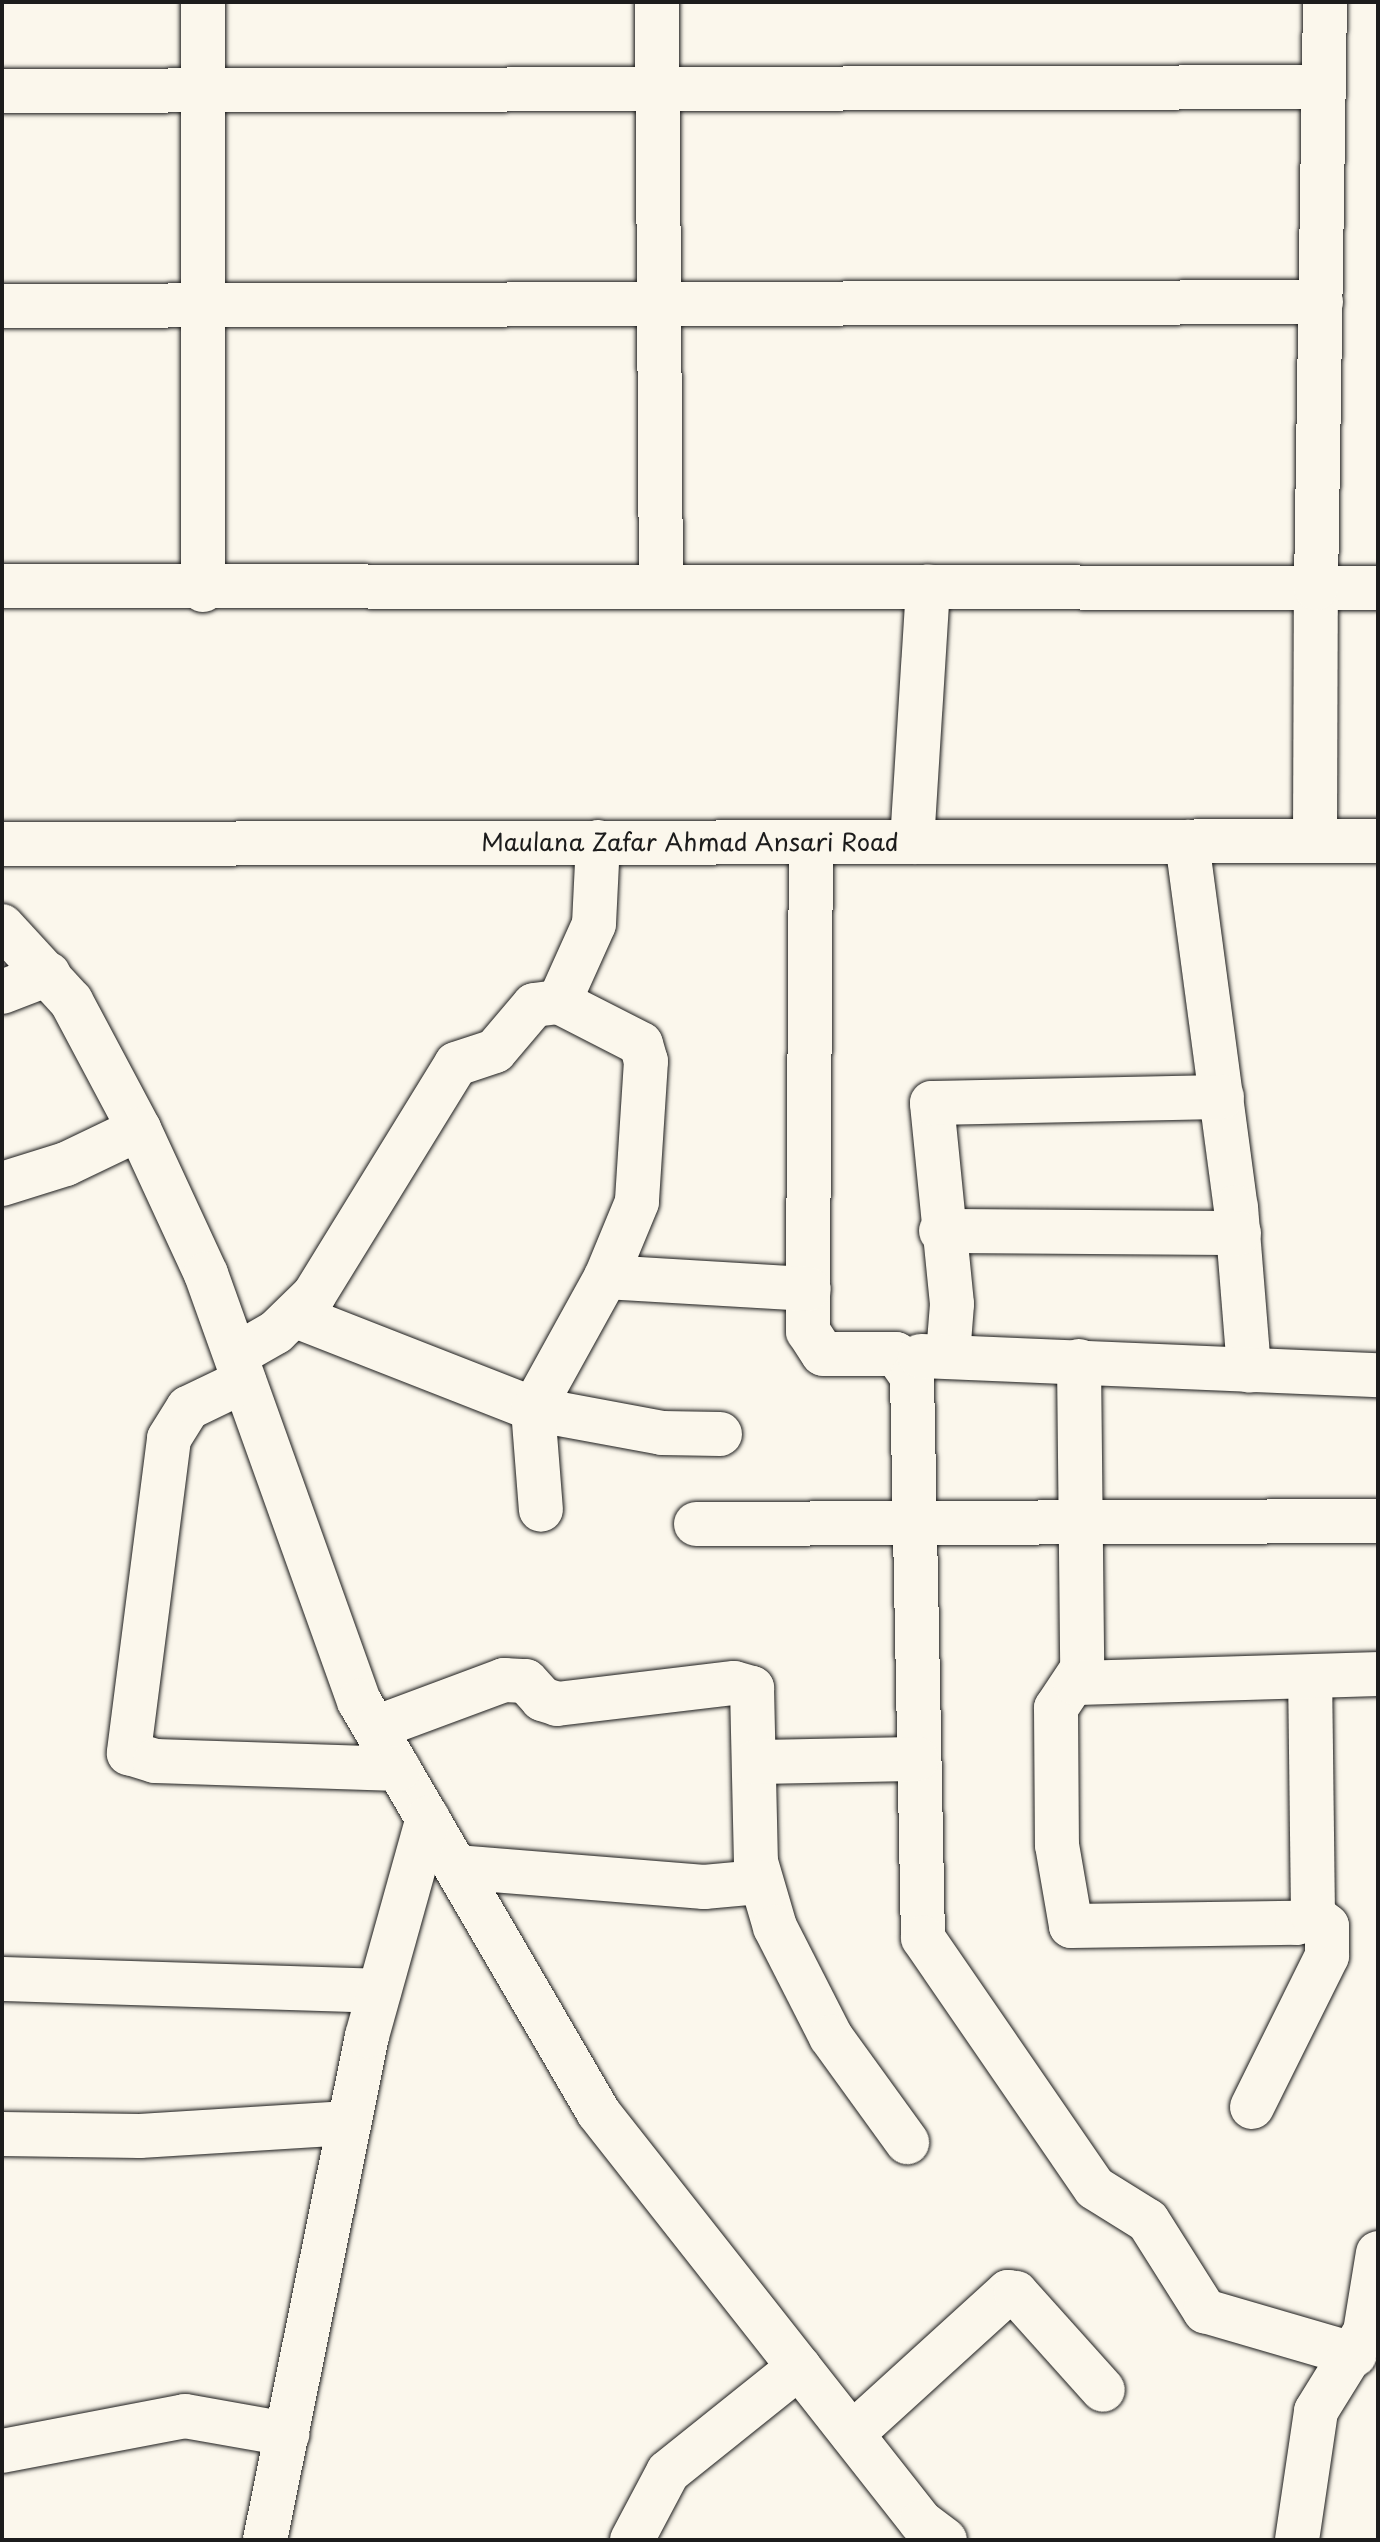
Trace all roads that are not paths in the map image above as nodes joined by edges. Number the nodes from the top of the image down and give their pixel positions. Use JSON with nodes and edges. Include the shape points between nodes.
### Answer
{"nodes":[{"id":1,"x":203,"y":2,"type":"edge"},
{"id":2,"x":657,"y":2,"type":"edge"},
{"id":3,"x":1325,"y":2,"type":"edge"},
{"id":4,"x":1324,"y":87,"type":"junction"},
{"id":5,"x":657,"y":89,"type":"junction"},
{"id":6,"x":204,"y":90,"type":"junction"},
{"id":7,"x":2,"y":91,"type":"edge"},
{"id":8,"x":1321,"y":302,"type":"junction"},
{"id":9,"x":659,"y":304,"type":"junction"},
{"id":10,"x":2,"y":306,"type":"edge"},
{"id":11,"x":203,"y":306,"type":"junction"},
{"id":12,"x":2,"y":586,"type":"edge"},
{"id":13,"x":661,"y":586,"type":"junction"},
{"id":14,"x":928,"y":587,"type":"junction"},
{"id":15,"x":1316,"y":588,"type":"junction"},
{"id":16,"x":1378,"y":588,"type":"edge"},
{"id":17,"x":203,"y":590,"type":"junction"},
{"id":18,"x":1315,"y":841,"type":"junction"},
{"id":19,"x":1378,"y":841,"type":"edge"},
{"id":20,"x":598,"y":842,"type":"junction"},
{"id":21,"x":811,"y":842,"type":"junction"},
{"id":22,"x":912,"y":842,"type":"junction"},
{"id":23,"x":1187,"y":842,"type":"junction"},
{"id":24,"x":2,"y":844,"type":"edge"},
{"id":25,"x":2,"y":926,"type":"edge"},
{"id":26,"x":49,"y":974,"type":"junction"},
{"id":27,"x":2,"y":992,"type":"edge"},
{"id":28,"x":559,"y":1002,"type":"junction"},
{"id":29,"x":1222,"y":1097,"type":"junction"},
{"id":30,"x":139,"y":1129,"type":"junction"},
{"id":31,"x":2,"y":1184,"type":"edge"},
{"id":32,"x":941,"y":1231,"type":"junction"},
{"id":33,"x":1239,"y":1233,"type":"junction"},
{"id":34,"x":606,"y":1277,"type":"junction"},
{"id":35,"x":809,"y":1289,"type":"junction"},
{"id":36,"x":296,"y":1316,"type":"junction"},
{"id":37,"x":948,"y":1355,"type":"junction"},
{"id":38,"x":902,"y":1358,"type":"junction"},
{"id":39,"x":1079,"y":1361,"type":"junction"},
{"id":40,"x":240,"y":1368,"type":"junction"},
{"id":41,"x":1249,"y":1370,"type":"junction"},
{"id":42,"x":1378,"y":1375,"type":"edge"},
{"id":43,"x":533,"y":1409,"type":"junction"},
{"id":44,"x":720,"y":1434,"type":"dead end"},
{"id":45,"x":541,"y":1510,"type":"dead end"},
{"id":46,"x":916,"y":1518,"type":"junction"},
{"id":47,"x":1080,"y":1519,"type":"junction"},
{"id":48,"x":1378,"y":1521,"type":"edge"},
{"id":49,"x":696,"y":1524,"type":"dead end"},
{"id":50,"x":1378,"y":1674,"type":"edge"},
{"id":51,"x":1310,"y":1677,"type":"junction"},
{"id":52,"x":1075,"y":1683,"type":"junction"},
{"id":53,"x":375,"y":1728,"type":"junction"},
{"id":54,"x":917,"y":1759,"type":"junction"},
{"id":55,"x":755,"y":1762,"type":"junction"},
{"id":56,"x":399,"y":1769,"type":"junction"},
{"id":57,"x":428,"y":1818,"type":"junction"},
{"id":58,"x":456,"y":1867,"type":"junction"},
{"id":59,"x":759,"y":1882,"type":"junction"},
{"id":60,"x":1313,"y":1915,"type":"junction"},
{"id":61,"x":2,"y":1979,"type":"edge"},
{"id":62,"x":379,"y":1991,"type":"junction"},
{"id":63,"x":1252,"y":2107,"type":"dead end"},
{"id":64,"x":348,"y":2123,"type":"junction"},
{"id":65,"x":2,"y":2134,"type":"edge"},
{"id":66,"x":907,"y":2142,"type":"dead end"},
{"id":67,"x":1378,"y":2253,"type":"edge"},
{"id":68,"x":1355,"y":2355,"type":"junction"},
{"id":69,"x":799,"y":2367,"type":"junction"},
{"id":70,"x":1103,"y":2390,"type":"dead end"},
{"id":71,"x":287,"y":2434,"type":"junction"},
{"id":72,"x":852,"y":2434,"type":"junction"},
{"id":73,"x":2,"y":2451,"type":"edge"},
{"id":74,"x":265,"y":2540,"type":"edge"},
{"id":75,"x":632,"y":2540,"type":"edge"},
{"id":76,"x":945,"y":2540,"type":"edge"},
{"id":77,"x":1297,"y":2540,"type":"edge"}],
"edges":[{"from":1,"to":6,"type":"street"},
{"from":2,"to":5,"type":"street"},
{"from":3,"to":4,"type":"street"},
{"from":4,"to":5,"type":"street"},
{"from":4,"to":8,"type":"street"},
{"from":5,"to":6,"type":"street"},
{"from":5,"to":9,"type":"street"},
{"from":6,"to":7,"type":"street"},
{"from":6,"to":11,"type":"street"},
{"from":8,"to":9,"type":"street"},
{"from":8,"to":15,"type":"street"},
{"from":9,"to":11,"type":"street"},
{"from":9,"to":13,"type":"street"},
{"from":10,"to":11,"type":"street"},
{"from":11,"to":17,"type":"street"},
{"from":12,"to":17,"type":"street"},
{"from":13,"to":14,"type":"street"},
{"from":13,"to":17,"type":"street"},
{"from":14,"to":15,"type":"street"},
{"from":14,"to":22,"type":"street"},
{"from":15,"to":16,"type":"street"},
{"from":15,"to":18,"type":"street"},
{"from":18,"to":19,"type":"street","name":"Maulana Zafar Ahmad Ansari Road"},
{"from":18,"to":23,"type":"street","name":"Maulana Zafar Ahmad Ansari Road"},
{"from":20,"to":21,"type":"street","name":"Maulana Zafar Ahmad Ansari Road"},
{"from":20,"to":24,"type":"street","name":"Maulana Zafar Ahmad Ansari Road"},
{"from":20,"to":28,"type":"street","via":[[594,924]]},
{"from":21,"to":22,"type":"street","name":"Maulana Zafar Ahmad Ansari Road"},
{"from":21,"to":35,"type":"street"},
{"from":22,"to":23,"type":"street","name":"Maulana Zafar Ahmad Ansari Road"},
{"from":23,"to":29,"type":"street"},
{"from":25,"to":26,"type":"street"},
{"from":26,"to":27,"type":"street"},
{"from":26,"to":30,"type":"street","via":[[71,1001]]},
{"from":28,"to":34,"type":"street","via":[[644,1051],[640,1185]]},
{"from":28,"to":36,"type":"street","via":[[534,1005],[495,1051],[456,1064]]},
{"from":29,"to":32,"type":"street","via":[[932,1103]]},
{"from":29,"to":33,"type":"street"},
{"from":30,"to":31,"type":"street","via":[[66,1164]]},
{"from":30,"to":40,"type":"street"},
{"from":32,"to":33,"type":"street"},
{"from":32,"to":37,"type":"street","via":[[952,1304]]},
{"from":33,"to":41,"type":"street"},
{"from":34,"to":35,"type":"street"},
{"from":34,"to":43,"type":"street"},
{"from":35,"to":38,"type":"street","via":[[808,1331],[815,1349]]},
{"from":36,"to":40,"type":"street"},
{"from":36,"to":43,"type":"street"},
{"from":37,"to":38,"type":"street"},
{"from":37,"to":39,"type":"street"},
{"from":38,"to":46,"type":"street","via":[[912,1377]]},
{"from":39,"to":41,"type":"street"},
{"from":39,"to":47,"type":"street"},
{"from":40,"to":53,"type":"street","via":[[359,1701]]},
{"from":40,"to":56,"type":"street","via":[[188,1408],[169,1439],[129,1753],[155,1761]]},
{"from":41,"to":42,"type":"street"},
{"from":43,"to":44,"type":"street","via":[[662,1433]]},
{"from":43,"to":45,"type":"street"},
{"from":46,"to":47,"type":"street"},
{"from":46,"to":49,"type":"street"},
{"from":46,"to":54,"type":"street"},
{"from":47,"to":48,"type":"street"},
{"from":47,"to":52,"type":"street","via":[[1082,1669]]},
{"from":50,"to":51,"type":"street"},
{"from":51,"to":52,"type":"street"},
{"from":51,"to":60,"type":"street"},
{"from":52,"to":60,"type":"street","via":[[1056,1708],[1057,1845],[1071,1926],[1297,1923]]},
{"from":53,"to":55,"type":"street","via":[[504,1680],[526,1681],[542,1699],[557,1704],[734,1683],[755,1695]]},
{"from":53,"to":56,"type":"street"},
{"from":54,"to":55,"type":"street"},
{"from":54,"to":68,"type":"street","via":[[923,1938],[1095,2188],[1148,2221],[1205,2311]]},
{"from":55,"to":59,"type":"street"},
{"from":56,"to":57,"type":"street"},
{"from":57,"to":58,"type":"street"},
{"from":57,"to":62,"type":"street"},
{"from":58,"to":59,"type":"street","via":[[704,1887]]},
{"from":58,"to":69,"type":"street","via":[[598,2112]]},
{"from":59,"to":66,"type":"street","via":[[775,1927],[831,2037]]},
{"from":60,"to":63,"type":"street","via":[[1327,1926],[1327,1956]]},
{"from":61,"to":62,"type":"street"},
{"from":62,"to":64,"type":"street"},
{"from":64,"to":65,"type":"street","via":[[140,2136]]},
{"from":64,"to":71,"type":"street"},
{"from":67,"to":68,"type":"street"},
{"from":68,"to":77,"type":"street","via":[[1324,2390],[1316,2411]]},
{"from":69,"to":72,"type":"street"},
{"from":69,"to":75,"type":"street","via":[[677,2463]]},
{"from":70,"to":72,"type":"street","via":[[1016,2293],[1008,2292]]},
{"from":71,"to":73,"type":"street","via":[[222,2417],[185,2416]]},
{"from":71,"to":74,"type":"street"},
{"from":72,"to":76,"type":"street","via":[[921,2522]]}]}
